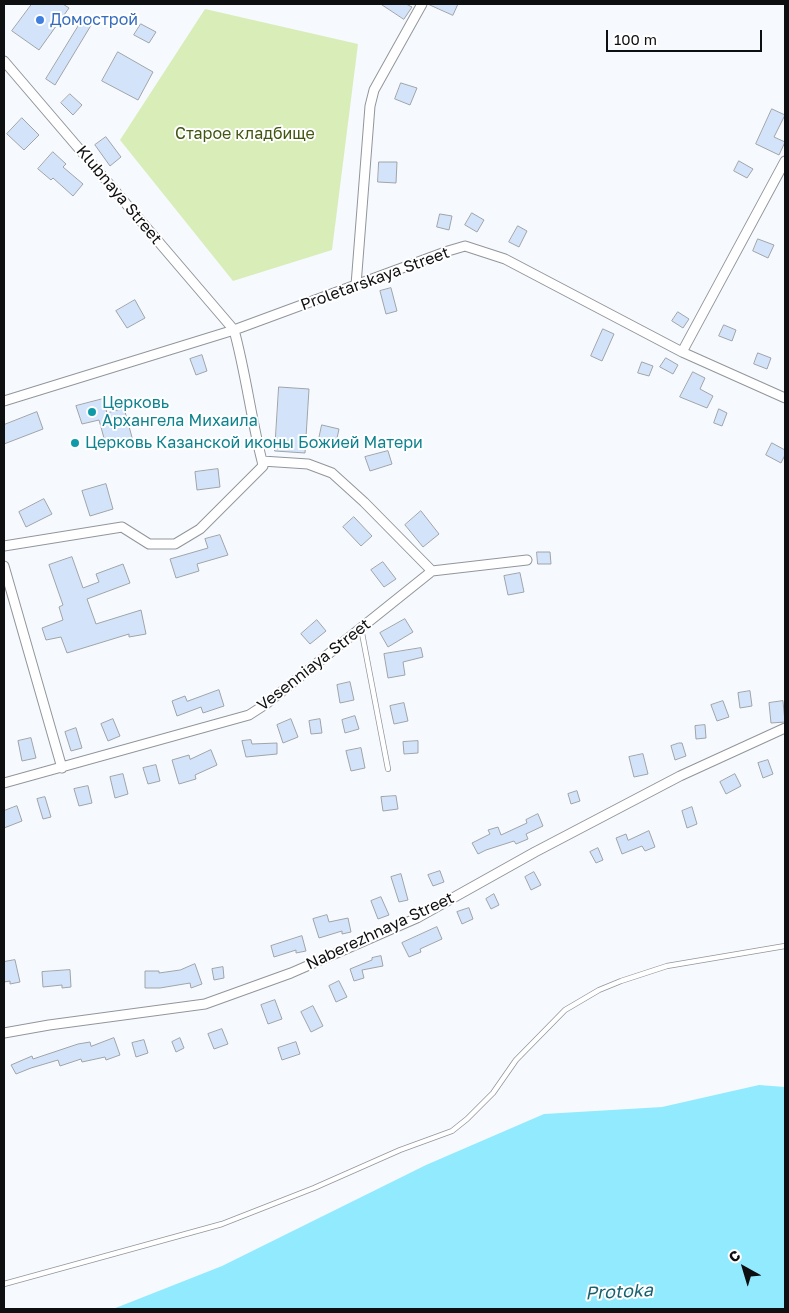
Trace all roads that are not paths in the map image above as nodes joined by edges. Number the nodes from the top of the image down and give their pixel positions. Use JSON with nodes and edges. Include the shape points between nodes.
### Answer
{"nodes":[{"id":1,"x":422,"y":4,"type":"edge"},
{"id":2,"x":4,"y":62,"type":"edge"},
{"id":3,"x":785,"y":161,"type":"edge"},
{"id":4,"x":781,"y":178,"type":"edge"},
{"id":5,"x":356,"y":285,"type":"junction"},
{"id":6,"x":234,"y":330,"type":"junction"},
{"id":7,"x":682,"y":352,"type":"junction"},
{"id":8,"x":785,"y":398,"type":"edge"},
{"id":9,"x":4,"y":401,"type":"edge"},
{"id":10,"x":262,"y":461,"type":"junction"},
{"id":11,"x":4,"y":546,"type":"edge"},
{"id":12,"x":527,"y":560,"type":"dead end"},
{"id":13,"x":4,"y":566,"type":"edge"},
{"id":14,"x":432,"y":571,"type":"junction"},
{"id":15,"x":8,"y":597,"type":"edge"},
{"id":16,"x":361,"y":628,"type":"junction"},
{"id":17,"x":785,"y":728,"type":"edge"},
{"id":18,"x":62,"y":768,"type":"junction"},
{"id":19,"x":388,"y":769,"type":"dead end"},
{"id":20,"x":4,"y":783,"type":"edge"},
{"id":21,"x":785,"y":946,"type":"edge"},
{"id":22,"x":4,"y":1033,"type":"edge"},
{"id":23,"x":4,"y":1284,"type":"edge"}],
"edges":[{"from":1,"to":5,"type":"street","via":[[374,90],[370,106]]},
{"from":2,"to":6,"type":"street","name":"Klubnaya Street"},
{"from":3,"to":4,"type":"street"},
{"from":4,"to":7,"type":"street"},
{"from":5,"to":6,"type":"street","name":"Proletarskaya Street"},
{"from":5,"to":7,"type":"street","name":"Proletarskaya Street","via":[[466,246],[505,259]]},
{"from":6,"to":9,"type":"street","name":"Proletarskaya Street"},
{"from":6,"to":10,"type":"street"},
{"from":7,"to":8,"type":"street","name":"Proletarskaya Street"},
{"from":10,"to":11,"type":"street","via":[[263,466],[200,529],[175,544],[149,544],[122,527]]},
{"from":10,"to":14,"type":"street","via":[[308,464],[332,473]]},
{"from":12,"to":14,"type":"street"},
{"from":13,"to":15,"type":"street"},
{"from":14,"to":16,"type":"street","name":"Vesenniaya Street"},
{"from":15,"to":18,"type":"street"},
{"from":16,"to":18,"type":"street","name":"Vesenniaya Street","via":[[249,715]]},
{"from":16,"to":19,"type":"lane"},
{"from":17,"to":22,"type":"street","name":"Naberezhnaya Street","via":[[672,780],[417,918],[291,973],[205,1004]]},
{"from":18,"to":20,"type":"street","name":"Vesenniaya Street"},
{"from":21,"to":23,"type":"lane","via":[[667,966],[599,990],[565,1010],[516,1060],[493,1093],[452,1131],[222,1224]]}]}
